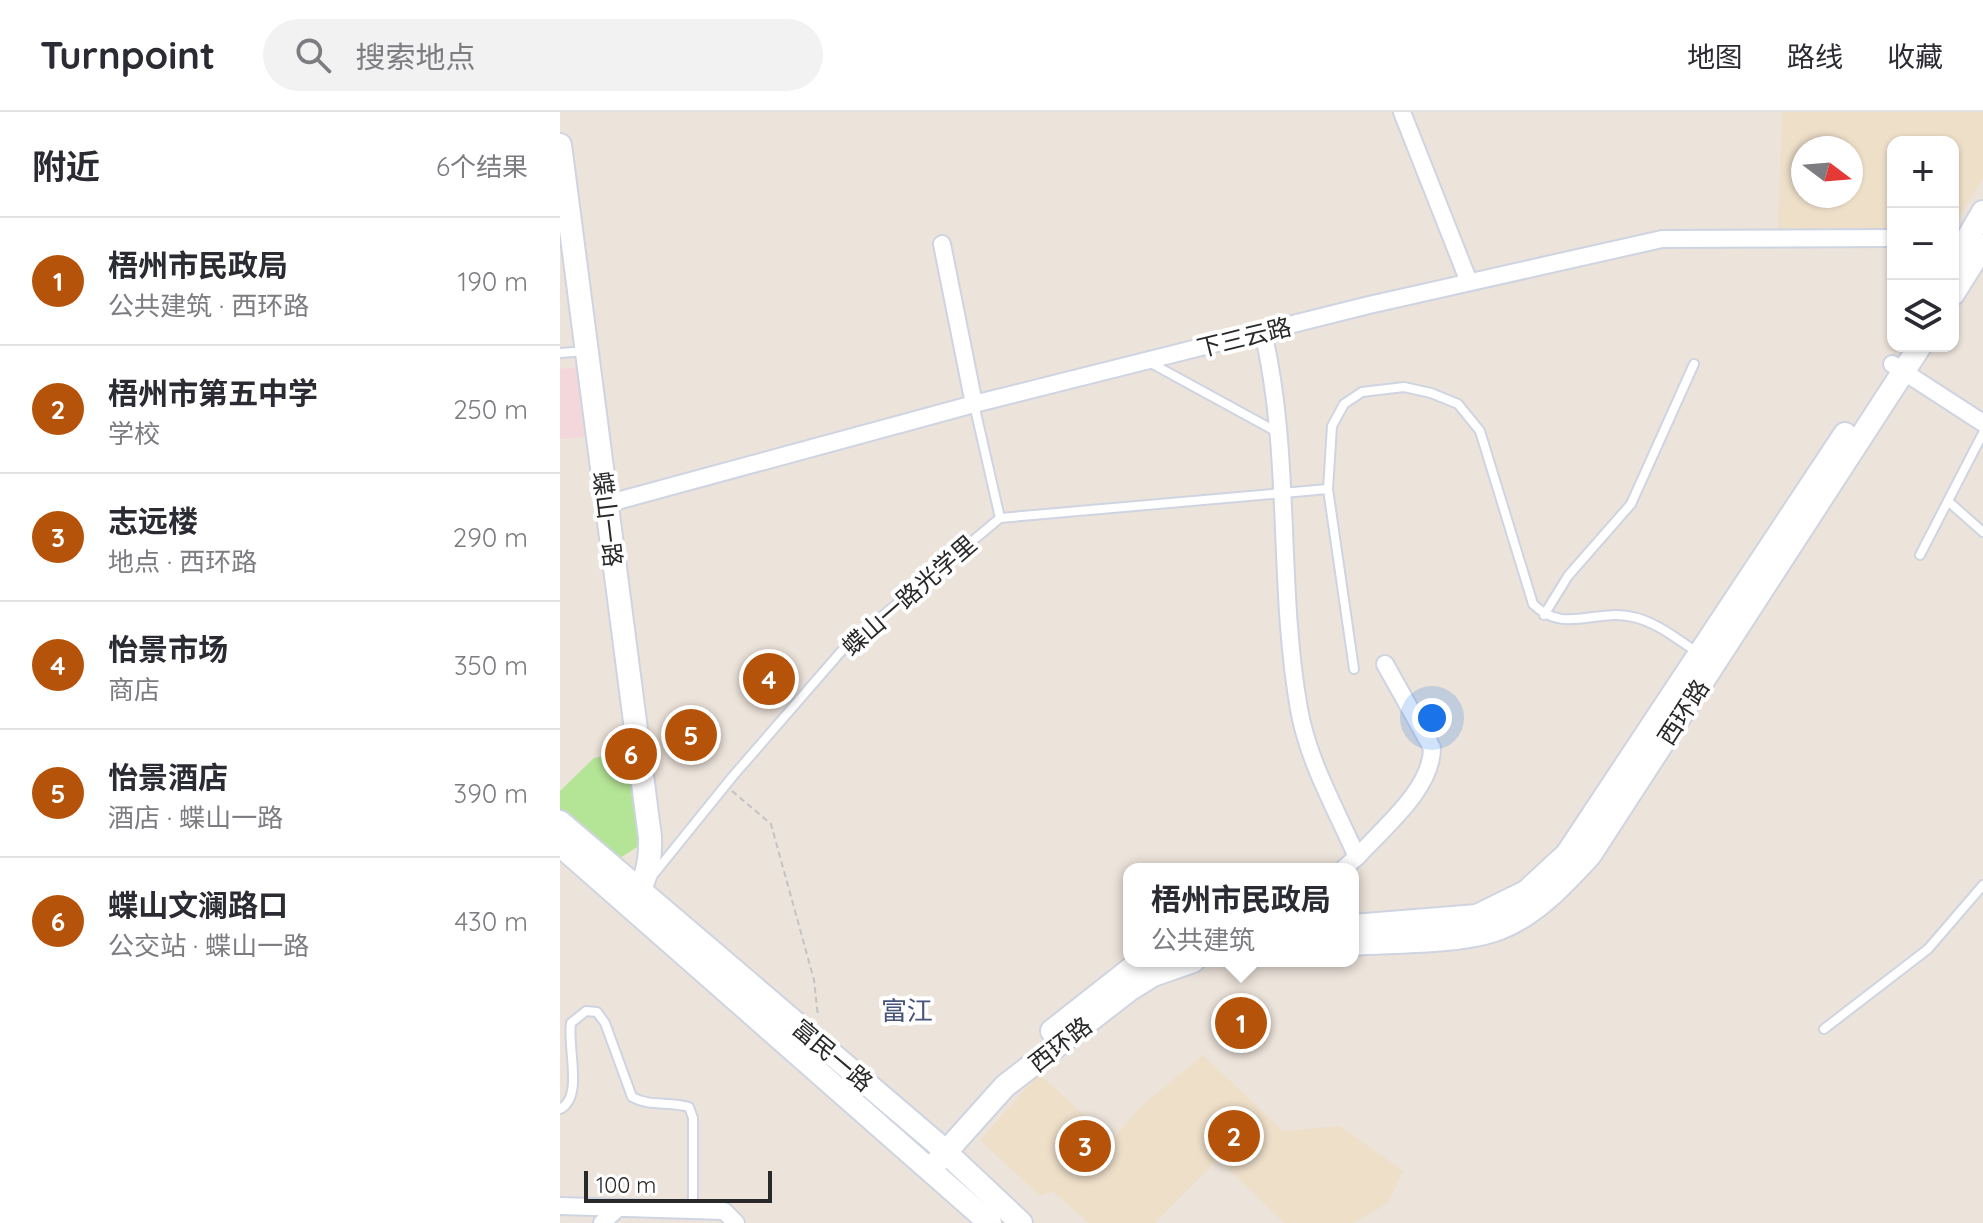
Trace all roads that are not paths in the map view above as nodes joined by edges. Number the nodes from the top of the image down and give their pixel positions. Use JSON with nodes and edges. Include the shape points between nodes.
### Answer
{"nodes":[{"id":1,"x":1402,"y":112,"type":"edge"},
{"id":2,"x":560,"y":145,"type":"edge"},
{"id":3,"x":1980,"y":217,"type":"edge"},
{"id":4,"x":1887,"y":238,"type":"edge"},
{"id":5,"x":942,"y":244,"type":"dead end"},
{"id":6,"x":1983,"y":246,"type":"edge"},
{"id":7,"x":1969,"y":268,"type":"edge"},
{"id":8,"x":1469,"y":282,"type":"junction"},
{"id":9,"x":1263,"y":332,"type":"junction"},
{"id":10,"x":586,"y":351,"type":"junction"},
{"id":11,"x":560,"y":353,"type":"edge"},
{"id":12,"x":1900,"y":360,"type":"edge"},
{"id":13,"x":1148,"y":361,"type":"junction"},
{"id":14,"x":1694,"y":364,"type":"dead end"},
{"id":15,"x":974,"y":404,"type":"junction"},
{"id":16,"x":1983,"y":423,"type":"edge"},
{"id":17,"x":1278,"y":433,"type":"junction"},
{"id":18,"x":1983,"y":433,"type":"edge"},
{"id":19,"x":1328,"y":489,"type":"junction"},
{"id":20,"x":1281,"y":493,"type":"junction"},
{"id":21,"x":1949,"y":502,"type":"junction"},
{"id":22,"x":606,"y":504,"type":"junction"},
{"id":23,"x":1000,"y":518,"type":"junction"},
{"id":24,"x":1983,"y":532,"type":"edge"},
{"id":25,"x":1920,"y":555,"type":"dead end"},
{"id":26,"x":1544,"y":615,"type":"junction"},
{"id":27,"x":1700,"y":654,"type":"junction"},
{"id":28,"x":1385,"y":664,"type":"dead end"},
{"id":29,"x":1354,"y":669,"type":"dead end"},
{"id":30,"x":560,"y":822,"type":"edge"},
{"id":31,"x":560,"y":845,"type":"edge"},
{"id":32,"x":1357,"y":857,"type":"junction"},
{"id":33,"x":1350,"y":863,"type":"edge"},
{"id":34,"x":1983,"y":885,"type":"edge"},
{"id":35,"x":634,"y":898,"type":"junction"},
{"id":36,"x":1359,"y":926,"type":"edge"},
{"id":37,"x":1359,"y":944,"type":"edge"},
{"id":38,"x":1133,"y":967,"type":"edge"},
{"id":39,"x":1176,"y":967,"type":"edge"},
{"id":40,"x":1824,"y":1029,"type":"dead end"},
{"id":41,"x":560,"y":1109,"type":"edge"},
{"id":42,"x":933,"y":1156,"type":"junction"},
{"id":43,"x":560,"y":1206,"type":"edge"},
{"id":44,"x":618,"y":1208,"type":"junction"},
{"id":45,"x":693,"y":1210,"type":"junction"},
{"id":46,"x":602,"y":1223,"type":"edge"},
{"id":47,"x":736,"y":1223,"type":"edge"},
{"id":48,"x":990,"y":1223,"type":"edge"},
{"id":49,"x":1021,"y":1223,"type":"edge"}],
"edges":[{"from":1,"to":8,"type":"street"},
{"from":2,"to":10,"type":"main road","name":"蝶山一路"},
{"from":3,"to":7,"type":"main road"},
{"from":4,"to":8,"type":"street","name":"下三云路","via":[[1662,239]]},
{"from":5,"to":15,"type":"street"},
{"from":6,"to":7,"type":"main road"},
{"from":8,"to":9,"type":"street","name":"下三云路"},
{"from":9,"to":13,"type":"street","name":"下三云路"},
{"from":9,"to":17,"type":"street"},
{"from":10,"to":11,"type":"lane"},
{"from":10,"to":22,"type":"main road","name":"蝶山一路"},
{"from":12,"to":16,"type":"street"},
{"from":12,"to":27,"type":"main road","name":"西环路"},
{"from":12,"to":37,"type":"main road","name":"西环路","via":[[1590,855],[1553,895],[1500,928]]},
{"from":13,"to":15,"type":"street","name":"下三云路"},
{"from":13,"to":17,"type":"lane"},
{"from":14,"to":26,"type":"lane","via":[[1631,504],[1561,585]]},
{"from":15,"to":22,"type":"street","name":"下三云路"},
{"from":15,"to":23,"type":"lane"},
{"from":17,"to":20,"type":"street"},
{"from":18,"to":21,"type":"lane"},
{"from":19,"to":20,"type":"lane","name":"蝶山一路光学里"},
{"from":19,"to":26,"type":"lane","via":[[1332,426],[1344,404],[1362,392],[1404,387],[1458,404],[1480,431],[1533,604]]},
{"from":19,"to":29,"type":"lane"},
{"from":20,"to":23,"type":"lane","name":"蝶山一路光学里"},
{"from":20,"to":32,"type":"street","via":[[1298,708],[1307,745]]},
{"from":21,"to":24,"type":"lane"},
{"from":21,"to":25,"type":"lane"},
{"from":22,"to":35,"type":"main road","name":"蝶山一路","via":[[650,837],[647,870]]},
{"from":23,"to":35,"type":"lane","name":"蝶山一路光学里","via":[[845,647]]},
{"from":26,"to":27,"type":"lane","via":[[1573,622],[1614,613],[1637,617]]},
{"from":27,"to":36,"type":"main road","name":"西环路","via":[[1567,854],[1526,892],[1477,916]]},
{"from":28,"to":32,"type":"street","via":[[1432,748],[1432,758],[1404,805]]},
{"from":30,"to":35,"type":"main road"},
{"from":31,"to":35,"type":"main road"},
{"from":32,"to":33,"type":"street"},
{"from":34,"to":40,"type":"lane","via":[[1928,949]]},
{"from":35,"to":42,"type":"main road"},
{"from":35,"to":42,"type":"main road","name":"富民一路","via":[[822,1045]]},
{"from":38,"to":42,"type":"main road","name":"西环路","via":[[993,1079]]},
{"from":39,"to":42,"type":"main road","name":"西环路","via":[[1129,990],[1005,1086]]},
{"from":41,"to":45,"type":"lane","via":[[569,1105],[575,1091],[568,1042],[571,1023],[586,1011],[597,1012],[632,1097],[645,1104],[675,1102],[689,1107]]},
{"from":42,"to":48,"type":"main road","name":"富民一路"},
{"from":42,"to":49,"type":"main road","name":"富民一路"},
{"from":43,"to":44,"type":"street"},
{"from":44,"to":45,"type":"street"},
{"from":44,"to":46,"type":"street"},
{"from":45,"to":47,"type":"street","via":[[724,1211]]}]}
